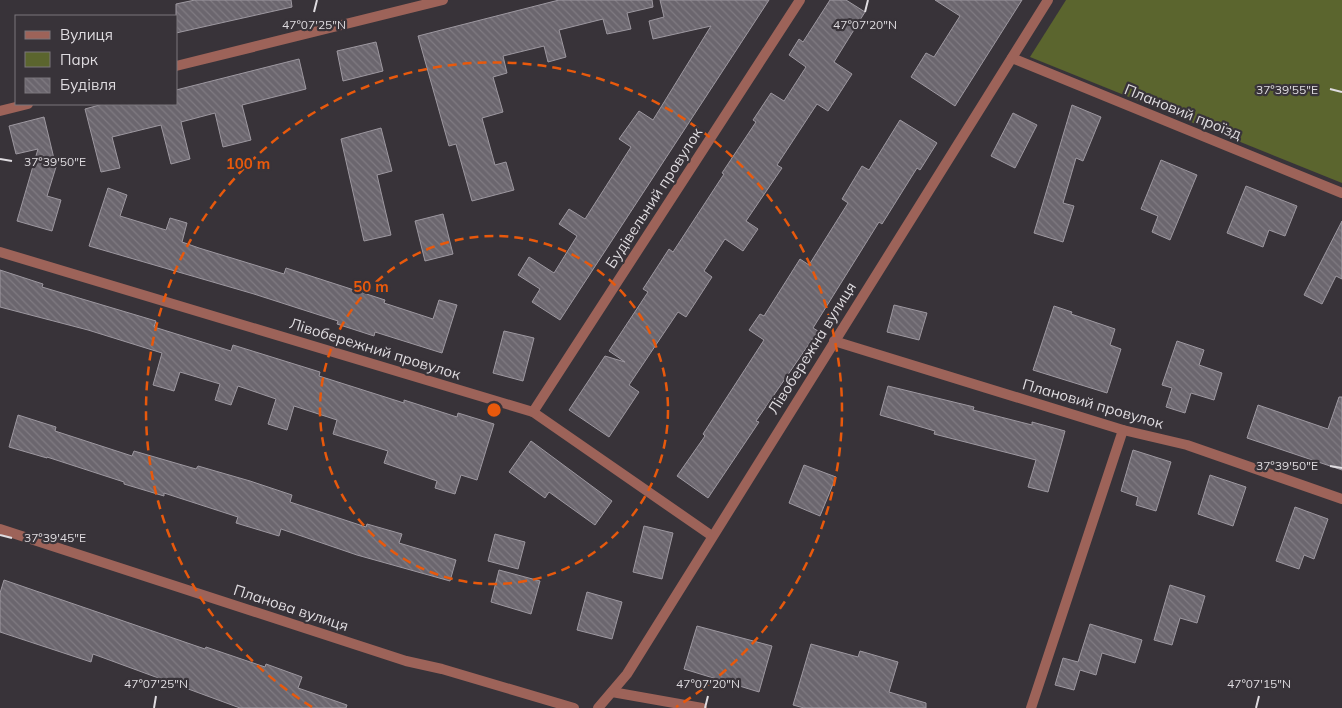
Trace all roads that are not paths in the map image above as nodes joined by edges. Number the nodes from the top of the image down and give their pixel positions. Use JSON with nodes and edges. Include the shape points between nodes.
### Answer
{"nodes":[{"id":1,"x":443,"y":0,"type":"edge"},
{"id":2,"x":800,"y":0,"type":"edge"},
{"id":3,"x":1048,"y":0,"type":"edge"},
{"id":4,"x":1012,"y":58,"type":"junction"},
{"id":5,"x":178,"y":66,"type":"edge"},
{"id":6,"x":24,"y":105,"type":"edge"},
{"id":7,"x":0,"y":111,"type":"edge"},
{"id":8,"x":1342,"y":193,"type":"edge"},
{"id":9,"x":0,"y":252,"type":"edge"},
{"id":10,"x":834,"y":341,"type":"junction"},
{"id":11,"x":533,"y":412,"type":"junction"},
{"id":12,"x":1123,"y":430,"type":"junction"},
{"id":13,"x":1342,"y":499,"type":"edge"},
{"id":14,"x":0,"y":528,"type":"edge"},
{"id":15,"x":712,"y":536,"type":"junction"},
{"id":16,"x":612,"y":692,"type":"junction"},
{"id":17,"x":574,"y":708,"type":"edge"},
{"id":18,"x":598,"y":708,"type":"edge"},
{"id":19,"x":702,"y":708,"type":"edge"},
{"id":20,"x":1031,"y":708,"type":"edge"}],
"edges":[{"from":1,"to":5,"type":"street"},
{"from":2,"to":11,"type":"street","name":"Будівельний провулок"},
{"from":3,"to":4,"type":"street","name":"Лівобережна вулиця"},
{"from":4,"to":8,"type":"street","name":"Плановий проїзд"},
{"from":4,"to":10,"type":"street","name":"Лівобережна вулиця"},
{"from":6,"to":7,"type":"street"},
{"from":9,"to":11,"type":"street","name":"Лівобережний провулок"},
{"from":10,"to":12,"type":"street","name":"Плановий провулок"},
{"from":10,"to":15,"type":"street","name":"Лівобережна вулиця"},
{"from":11,"to":15,"type":"street","name":"Лівобережний провулок"},
{"from":12,"to":13,"type":"street","name":"Плановий провулок","via":[[1187,445]]},
{"from":12,"to":20,"type":"street"},
{"from":14,"to":17,"type":"street","name":"Планова вулиця","via":[[406,662],[442,669]]},
{"from":15,"to":16,"type":"street","name":"Лівобережна вулиця","via":[[627,674]]},
{"from":16,"to":18,"type":"street","name":"Лівобережна вулиця"},
{"from":16,"to":19,"type":"street"}]}
